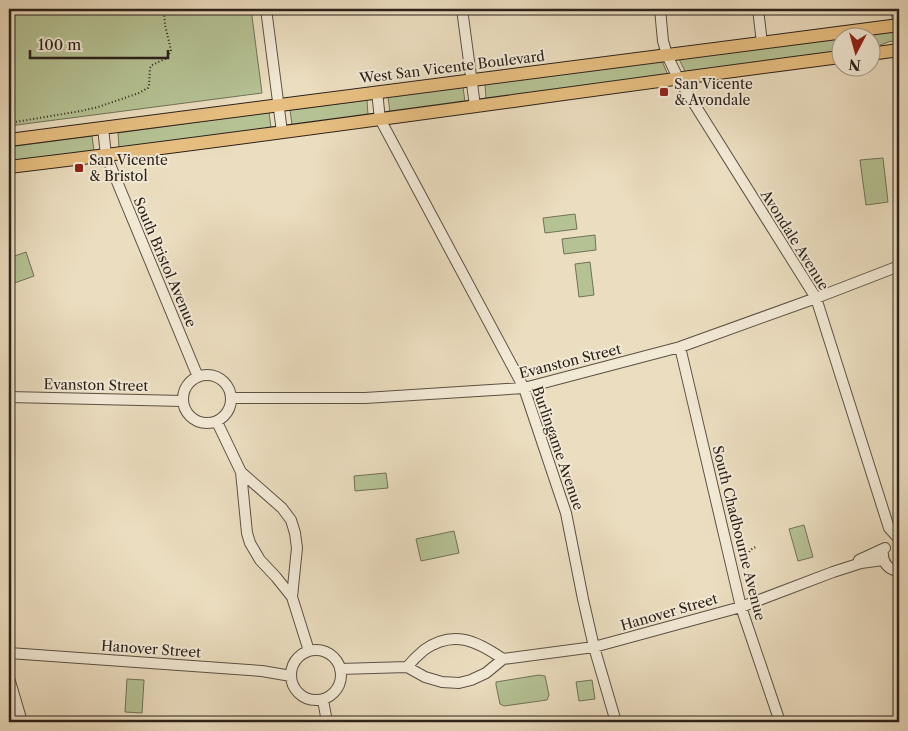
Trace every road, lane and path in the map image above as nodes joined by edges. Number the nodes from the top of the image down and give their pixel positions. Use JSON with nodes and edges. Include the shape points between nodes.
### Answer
{"nodes":[{"id":1,"x":164,"y":9,"type":"edge"},
{"id":2,"x":266,"y":9,"type":"edge"},
{"id":3,"x":462,"y":9,"type":"edge"},
{"id":4,"x":660,"y":9,"type":"edge"},
{"id":5,"x":758,"y":9,"type":"edge"},
{"id":6,"x":896,"y":9,"type":"edge"},
{"id":7,"x":899,"y":25,"type":"edge"},
{"id":8,"x":762,"y":43,"type":"junction"},
{"id":9,"x":899,"y":50,"type":"edge"},
{"id":10,"x":880,"y":53,"type":"edge"},
{"id":11,"x":667,"y":55,"type":"junction"},
{"id":12,"x":830,"y":59,"type":"edge"},
{"id":13,"x":678,"y":78,"type":"junction"},
{"id":14,"x":471,"y":80,"type":"junction"},
{"id":15,"x":377,"y":92,"type":"junction"},
{"id":16,"x":279,"y":104,"type":"junction"},
{"id":17,"x":475,"y":106,"type":"junction"},
{"id":18,"x":380,"y":118,"type":"junction"},
{"id":19,"x":9,"y":123,"type":"edge"},
{"id":20,"x":103,"y":128,"type":"junction"},
{"id":21,"x":282,"y":132,"type":"junction"},
{"id":22,"x":9,"y":140,"type":"edge"},
{"id":23,"x":106,"y":155,"type":"junction"},
{"id":24,"x":9,"y":167,"type":"edge"},
{"id":25,"x":899,"y":266,"type":"edge"},
{"id":26,"x":816,"y":298,"type":"junction"},
{"id":27,"x":680,"y":347,"type":"junction"},
{"id":28,"x":198,"y":377,"type":"junction"},
{"id":29,"x":524,"y":388,"type":"junction"},
{"id":30,"x":9,"y":397,"type":"edge"},
{"id":31,"x":231,"y":398,"type":"junction"},
{"id":32,"x":183,"y":401,"type":"junction"},
{"id":33,"x":217,"y":422,"type":"junction"},
{"id":34,"x":241,"y":472,"type":"junction"},
{"id":35,"x":889,"y":528,"type":"junction"},
{"id":36,"x":899,"y":539,"type":"edge"},
{"id":37,"x":886,"y":547,"type":"junction"},
{"id":38,"x":756,"y":548,"type":"dead end"},
{"id":39,"x":891,"y":566,"type":"edge"},
{"id":40,"x":732,"y":570,"type":"junction"},
{"id":41,"x":837,"y":570,"type":"junction"},
{"id":42,"x":899,"y":577,"type":"edge"},
{"id":43,"x":292,"y":597,"type":"junction"},
{"id":44,"x":740,"y":606,"type":"junction"},
{"id":45,"x":594,"y":648,"type":"junction"},
{"id":46,"x":309,"y":651,"type":"junction"},
{"id":47,"x":9,"y":653,"type":"edge"},
{"id":48,"x":503,"y":659,"type":"junction"},
{"id":49,"x":407,"y":667,"type":"junction"},
{"id":50,"x":340,"y":669,"type":"junction"},
{"id":51,"x":291,"y":676,"type":"junction"},
{"id":52,"x":9,"y":678,"type":"edge"},
{"id":53,"x":323,"y":700,"type":"junction"},
{"id":54,"x":22,"y":722,"type":"edge"},
{"id":55,"x":327,"y":722,"type":"edge"},
{"id":56,"x":616,"y":722,"type":"edge"},
{"id":57,"x":780,"y":722,"type":"edge"}],
"edges":[{"from":1,"to":19,"type":"path","via":[[171,50],[167,58],[150,68],[148,88],[98,107]]},
{"from":2,"to":16,"type":"street"},
{"from":3,"to":14,"type":"street"},
{"from":4,"to":11,"type":"street","name":"Avondale Avenue"},
{"from":5,"to":8,"type":"street"},
{"from":6,"to":7,"type":"street"},
{"from":7,"to":8,"type":"main road","name":"West San Vicente Boulevard"},
{"from":8,"to":11,"type":"main road","name":"West San Vicente Boulevard"},
{"from":9,"to":10,"type":"main road"},
{"from":11,"to":13,"type":"street","name":"Avondale Avenue"},
{"from":11,"to":14,"type":"main road","name":"West San Vicente Boulevard"},
{"from":12,"to":13,"type":"main road"},
{"from":13,"to":17,"type":"main road"},
{"from":13,"to":26,"type":"street","name":"Avondale Avenue"},
{"from":14,"to":15,"type":"main road","name":"West San Vicente Boulevard"},
{"from":14,"to":17,"type":"street"},
{"from":15,"to":16,"type":"main road","name":"West San Vicente Boulevard"},
{"from":15,"to":18,"type":"street","name":"Burlingame Avenue"},
{"from":16,"to":20,"type":"main road","name":"West San Vicente Boulevard"},
{"from":16,"to":21,"type":"street"},
{"from":17,"to":18,"type":"main road"},
{"from":18,"to":21,"type":"main road"},
{"from":18,"to":29,"type":"street","name":"Burlingame Avenue"},
{"from":20,"to":22,"type":"main road","name":"West San Vicente Boulevard"},
{"from":20,"to":23,"type":"street","name":"South Bristol Avenue"},
{"from":21,"to":23,"type":"main road"},
{"from":23,"to":24,"type":"main road"},
{"from":23,"to":28,"type":"street","name":"South Bristol Avenue"},
{"from":25,"to":26,"type":"street","name":"Evanston Street"},
{"from":26,"to":27,"type":"street","name":"Evanston Street"},
{"from":26,"to":35,"type":"street","name":"Avondale Avenue"},
{"from":27,"to":29,"type":"street","name":"Evanston Street"},
{"from":27,"to":40,"type":"street","name":"South Chadbourne Avenue"},
{"from":28,"to":31,"type":"street","via":[[206,375],[220,379],[230,390]]},
{"from":28,"to":32,"type":"street","via":[[186,386]]},
{"from":29,"to":31,"type":"street","name":"Evanston Street","via":[[365,398]]},
{"from":29,"to":45,"type":"street","name":"Burlingame Avenue","via":[[566,513]]},
{"from":30,"to":32,"type":"street","name":"Evanston Street"},
{"from":31,"to":33,"type":"street","via":[[228,412]]},
{"from":32,"to":33,"type":"street","via":[[188,415],[194,420],[209,424]]},
{"from":33,"to":34,"type":"street"},
{"from":34,"to":43,"type":"street","via":[[250,543],[260,560]]},
{"from":34,"to":43,"type":"street","via":[[291,520],[297,548]]},
{"from":35,"to":36,"type":"street","name":"Avondale Avenue"},
{"from":35,"to":37,"type":"street","name":"Avondale Avenue"},
{"from":36,"to":37,"type":"street","name":"Hanover Street"},
{"from":37,"to":39,"type":"street","via":[[883,555]]},
{"from":37,"to":41,"type":"street","name":"Hanover Street"},
{"from":38,"to":40,"type":"path","via":[[749,551],[743,566]]},
{"from":39,"to":41,"type":"street","name":"Hanover Street","via":[[861,563]]},
{"from":39,"to":42,"type":"street"},
{"from":40,"to":44,"type":"street","name":"South Chadbourne Avenue"},
{"from":41,"to":44,"type":"street","name":"Hanover Street"},
{"from":43,"to":46,"type":"street"},
{"from":44,"to":45,"type":"street","name":"Hanover Street"},
{"from":44,"to":57,"type":"street","name":"South Chadbourne Avenue"},
{"from":45,"to":48,"type":"street","name":"Hanover Street"},
{"from":45,"to":56,"type":"street","name":"Burlingame Avenue"},
{"from":46,"to":50,"type":"street","via":[[317,650],[332,656]]},
{"from":46,"to":51,"type":"street","via":[[297,658],[290,671]]},
{"from":47,"to":51,"type":"street","name":"Hanover Street","via":[[262,671]]},
{"from":48,"to":49,"type":"street","via":[[486,673],[459,683],[425,677]]},
{"from":48,"to":49,"type":"street","via":[[485,646],[454,639],[438,642]]},
{"from":49,"to":50,"type":"street"},
{"from":50,"to":53,"type":"street","via":[[337,689]]},
{"from":51,"to":53,"type":"street","via":[[298,694],[312,700]]},
{"from":52,"to":54,"type":"street"},
{"from":53,"to":55,"type":"street"}]}
